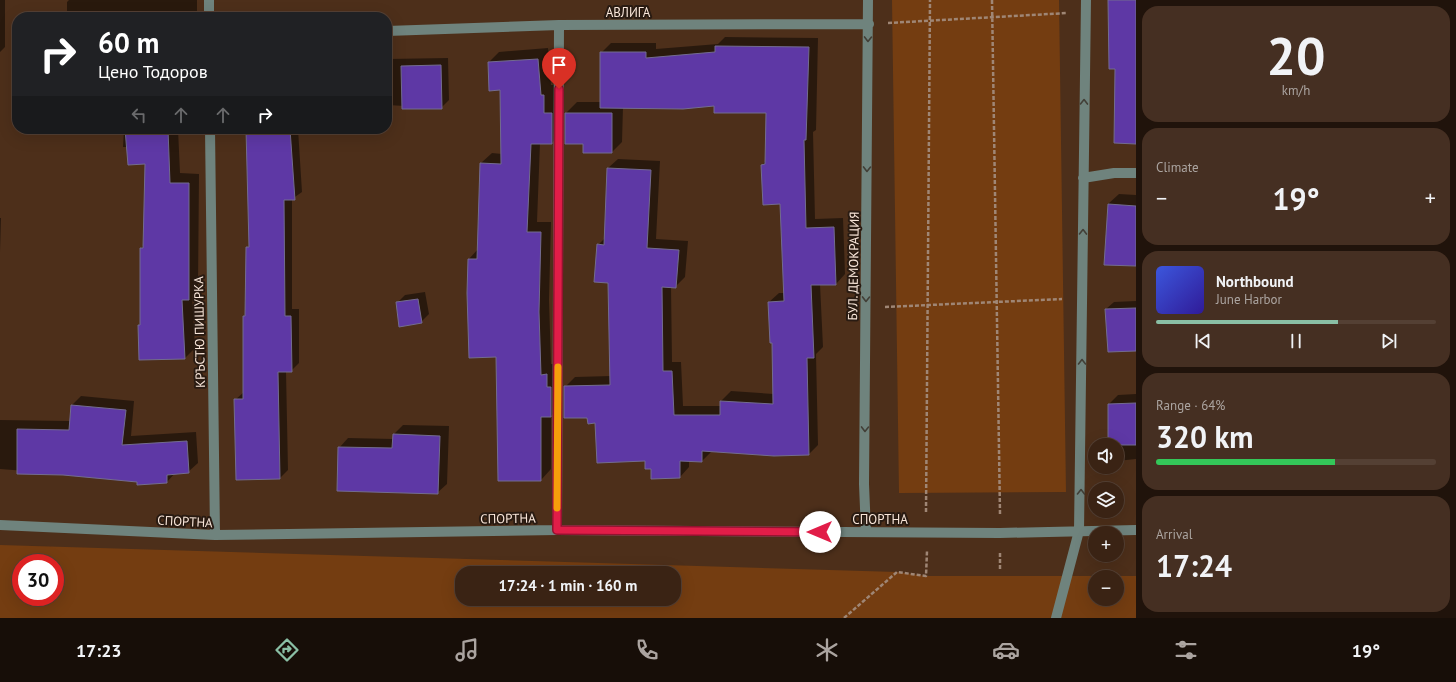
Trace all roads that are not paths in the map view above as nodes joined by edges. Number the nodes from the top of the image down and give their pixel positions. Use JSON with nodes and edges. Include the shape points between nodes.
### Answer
{"nodes":[{"id":1,"x":209,"y":0,"type":"edge"},
{"id":2,"x":868,"y":0,"type":"edge"},
{"id":3,"x":1086,"y":0,"type":"edge"},
{"id":4,"x":209,"y":12,"type":"edge"},
{"id":5,"x":869,"y":24,"type":"junction"},
{"id":6,"x":559,"y":26,"type":"junction"},
{"id":7,"x":392,"y":30,"type":"edge"},
{"id":8,"x":210,"y":134,"type":"edge"},
{"id":9,"x":1136,"y":173,"type":"edge"},
{"id":10,"x":1083,"y":178,"type":"junction"},
{"id":11,"x":0,"y":525,"type":"edge"},
{"id":12,"x":557,"y":530,"type":"junction"},
{"id":13,"x":1136,"y":530,"type":"edge"},
{"id":14,"x":1079,"y":531,"type":"junction"},
{"id":15,"x":866,"y":532,"type":"junction"},
{"id":16,"x":215,"y":535,"type":"junction"},
{"id":17,"x":1056,"y":618,"type":"edge"}],
"edges":[{"from":1,"to":4,"type":"street"},
{"from":2,"to":5,"type":"street","name":"БУЛ. ДЕМОКРАЦИЯ"},
{"from":10,"to":3,"type":"street","one_way":true},
{"from":5,"to":6,"type":"street","name":"АВЛИГА"},
{"from":5,"to":15,"type":"street","name":"БУЛ. ДЕМОКРАЦИЯ","one_way":true,"via":[[864,477]]},
{"from":6,"to":7,"type":"street","name":"АВЛИГА"},
{"from":6,"to":12,"type":"street"},
{"from":8,"to":16,"type":"street","name":"КРЪСТЮ ПИШУРКА"},
{"from":9,"to":10,"type":"street","via":[[1114,173]]},
{"from":14,"to":10,"type":"street","one_way":true},
{"from":11,"to":16,"type":"street","name":"СПОРТНА"},
{"from":12,"to":15,"type":"street","name":"СПОРТНА"},
{"from":12,"to":16,"type":"street","name":"СПОРТНА"},
{"from":13,"to":14,"type":"street","name":"СПОРТНА"},
{"from":14,"to":15,"type":"street","name":"СПОРТНА"},
{"from":14,"to":17,"type":"street"}]}
